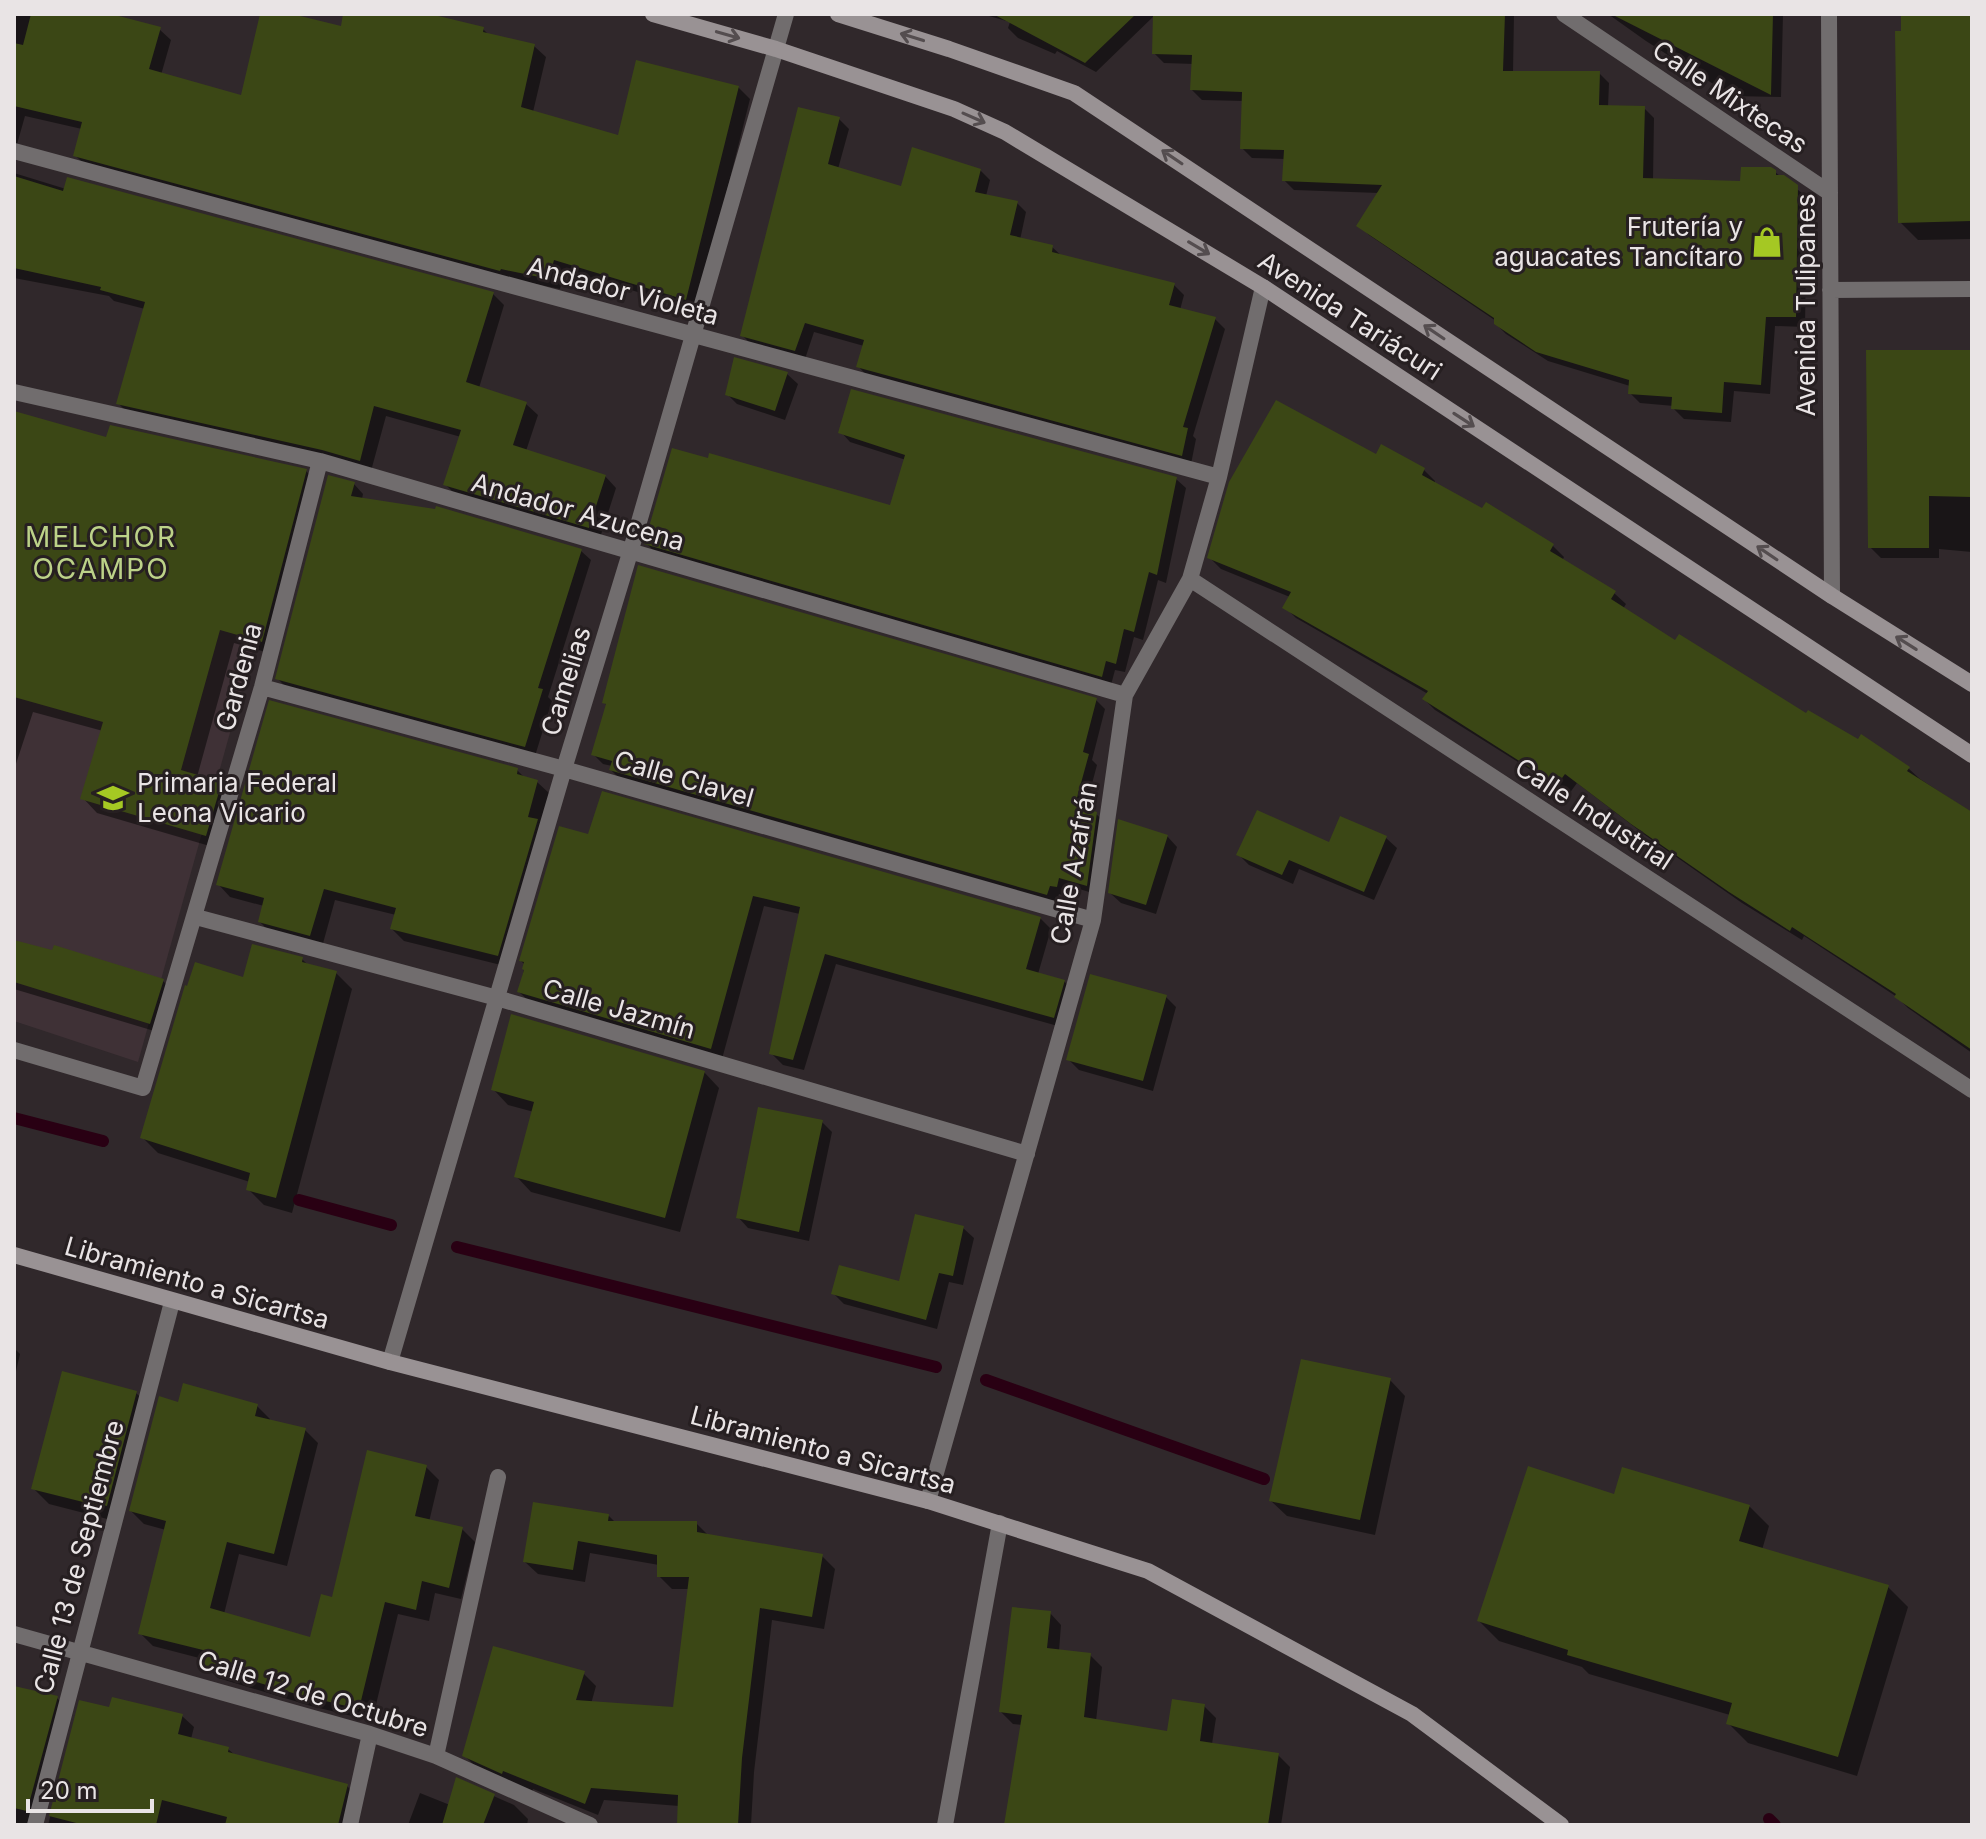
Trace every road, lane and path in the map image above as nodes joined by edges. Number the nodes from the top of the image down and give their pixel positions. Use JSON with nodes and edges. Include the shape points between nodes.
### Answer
{"nodes":[{"id":1,"x":653,"y":14,"type":"edge"},
{"id":2,"x":786,"y":14,"type":"edge"},
{"id":3,"x":839,"y":14,"type":"edge"},
{"id":4,"x":1564,"y":14,"type":"edge"},
{"id":5,"x":1829,"y":14,"type":"edge"},
{"id":6,"x":776,"y":49,"type":"junction"},
{"id":7,"x":14,"y":151,"type":"edge"},
{"id":8,"x":1830,"y":193,"type":"junction"},
{"id":9,"x":1263,"y":287,"type":"junction"},
{"id":10,"x":1972,"y":289,"type":"edge"},
{"id":11,"x":1830,"y":290,"type":"junction"},
{"id":12,"x":692,"y":334,"type":"junction"},
{"id":13,"x":14,"y":392,"type":"edge"},
{"id":14,"x":320,"y":461,"type":"junction"},
{"id":15,"x":1219,"y":477,"type":"junction"},
{"id":16,"x":630,"y":553,"type":"junction"},
{"id":17,"x":1190,"y":579,"type":"junction"},
{"id":18,"x":1832,"y":596,"type":"junction"},
{"id":19,"x":1972,"y":684,"type":"edge"},
{"id":20,"x":262,"y":687,"type":"junction"},
{"id":21,"x":1125,"y":695,"type":"junction"},
{"id":22,"x":1972,"y":755,"type":"edge"},
{"id":23,"x":564,"y":769,"type":"junction"},
{"id":24,"x":196,"y":917,"type":"junction"},
{"id":25,"x":1093,"y":920,"type":"junction"},
{"id":26,"x":497,"y":998,"type":"junction"},
{"id":27,"x":14,"y":1050,"type":"edge"},
{"id":28,"x":1972,"y":1090,"type":"edge"},
{"id":29,"x":1027,"y":1154,"type":"junction"},
{"id":30,"x":14,"y":1255,"type":"edge"},
{"id":31,"x":172,"y":1302,"type":"junction"},
{"id":32,"x":390,"y":1362,"type":"junction"},
{"id":33,"x":498,"y":1477,"type":"dead end"},
{"id":34,"x":928,"y":1501,"type":"junction"},
{"id":35,"x":1000,"y":1523,"type":"junction"},
{"id":36,"x":14,"y":1634,"type":"edge"},
{"id":37,"x":79,"y":1651,"type":"junction"},
{"id":38,"x":370,"y":1734,"type":"junction"},
{"id":39,"x":436,"y":1756,"type":"junction"},
{"id":40,"x":35,"y":1825,"type":"edge"},
{"id":41,"x":350,"y":1825,"type":"edge"},
{"id":42,"x":590,"y":1825,"type":"edge"},
{"id":43,"x":945,"y":1825,"type":"edge"},
{"id":44,"x":1561,"y":1825,"type":"edge"}],
"edges":[{"from":1,"to":6,"type":"street","name":"Avenida Tariácuri","one_way":true},
{"from":2,"to":6,"type":"street","name":"Camelias"},
{"from":18,"to":3,"type":"street","name":"Avenida Tariácuri","one_way":true,"via":[[1074,93]]},
{"from":4,"to":8,"type":"street","name":"Calle Mixtecas"},
{"from":5,"to":8,"type":"street","name":"Avenida Tulipanes"},
{"from":6,"to":9,"type":"street","name":"Avenida Tariácuri","one_way":true,"via":[[954,109],[1005,132]]},
{"from":6,"to":12,"type":"street","name":"Camelias"},
{"from":7,"to":12,"type":"street","name":"Andador Violeta"},
{"from":8,"to":11,"type":"street","name":"Avenida Tulipanes"},
{"from":9,"to":15,"type":"street","name":"Calle Azafrán"},
{"from":9,"to":22,"type":"street","name":"Avenida Tariácuri","one_way":true},
{"from":10,"to":11,"type":"street"},
{"from":11,"to":18,"type":"street","name":"Avenida Tulipanes"},
{"from":12,"to":15,"type":"street","name":"Andador Violeta"},
{"from":12,"to":16,"type":"street","name":"Camelias"},
{"from":13,"to":14,"type":"street","name":"Andador Azucena"},
{"from":14,"to":16,"type":"street","name":"Andador Azucena"},
{"from":14,"to":20,"type":"street","name":"Gardenia"},
{"from":15,"to":17,"type":"street","name":"Calle Azafrán"},
{"from":16,"to":21,"type":"street","name":"Andador Azucena"},
{"from":16,"to":23,"type":"street","name":"Camelias"},
{"from":17,"to":21,"type":"street","name":"Calle Azafrán"},
{"from":17,"to":28,"type":"street","name":"Calle Industrial"},
{"from":19,"to":18,"type":"street","name":"Avenida Tariácuri","one_way":true},
{"from":20,"to":23,"type":"street","name":"Calle Clavel"},
{"from":20,"to":24,"type":"street","name":"Gardenia"},
{"from":21,"to":25,"type":"street","name":"Calle Azafrán"},
{"from":23,"to":25,"type":"street","name":"Calle Clavel"},
{"from":23,"to":26,"type":"street","name":"Camelias"},
{"from":24,"to":26,"type":"street","name":"Calle Jazmín"},
{"from":24,"to":27,"type":"street","name":"Gardenia","via":[[143,1088]]},
{"from":25,"to":29,"type":"street","name":"Calle Azafrán"},
{"from":26,"to":29,"type":"street","name":"Calle Jazmín"},
{"from":26,"to":32,"type":"street","name":"Camelias"},
{"from":29,"to":34,"type":"street","name":"Calle Azafrán"},
{"from":30,"to":31,"type":"street","name":"Libramiento a Sicartsa"},
{"from":31,"to":32,"type":"street","name":"Libramiento a Sicartsa"},
{"from":31,"to":37,"type":"street","name":"Calle 13 de Septiembre"},
{"from":32,"to":34,"type":"street","name":"Libramiento a Sicartsa"},
{"from":33,"to":39,"type":"street"},
{"from":34,"to":35,"type":"street","name":"Libramiento a Sicartsa"},
{"from":35,"to":43,"type":"street"},
{"from":35,"to":44,"type":"street","name":"Libramiento a Sicartsa","via":[[1148,1571],[1412,1714]]},
{"from":36,"to":37,"type":"street","name":"Calle 12 de Octubre"},
{"from":37,"to":38,"type":"street","name":"Calle 12 de Octubre"},
{"from":37,"to":40,"type":"street","name":"Calle 13 de Septiembre"},
{"from":38,"to":39,"type":"street","name":"Calle 12 de Octubre"},
{"from":38,"to":41,"type":"street"},
{"from":39,"to":42,"type":"street","name":"Calle 12 de Octubre"}]}
